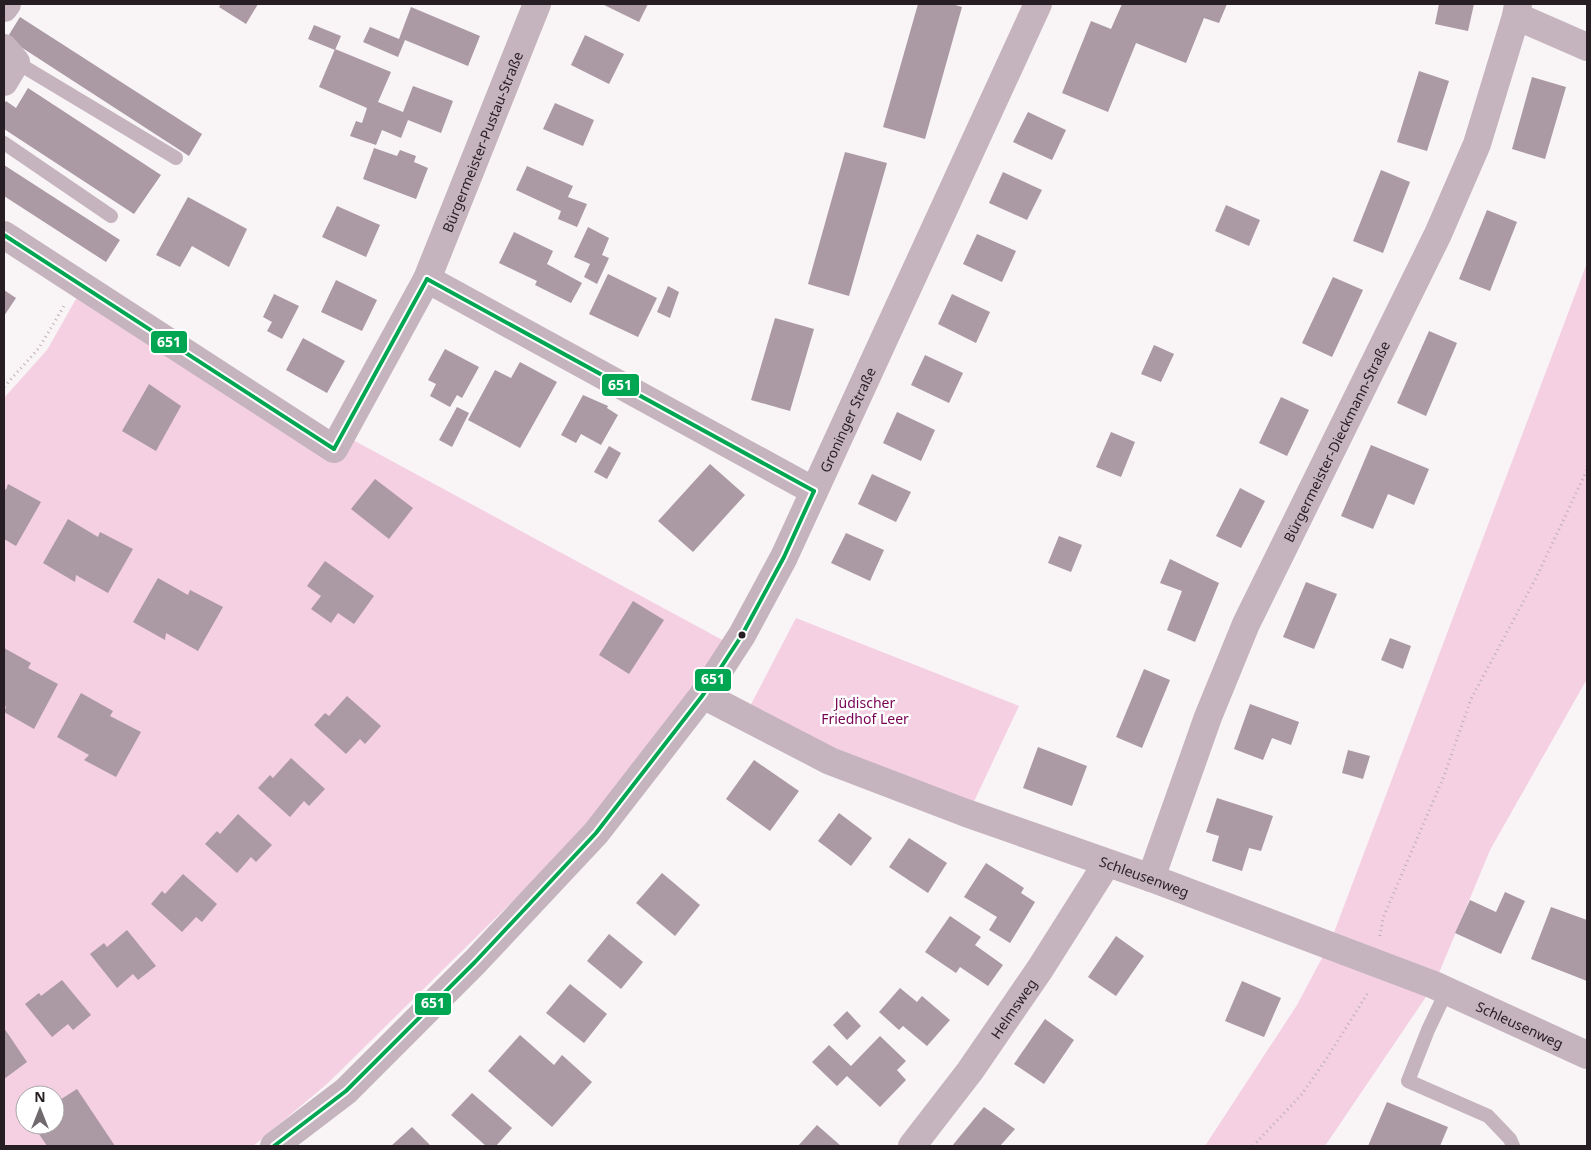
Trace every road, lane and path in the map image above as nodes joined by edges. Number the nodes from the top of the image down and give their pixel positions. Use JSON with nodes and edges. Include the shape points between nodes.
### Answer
{"nodes":[{"id":1,"x":7,"y":4,"type":"edge"},
{"id":2,"x":537,"y":4,"type":"edge"},
{"id":3,"x":1038,"y":4,"type":"edge"},
{"id":4,"x":4,"y":8,"type":"edge"},
{"id":5,"x":1517,"y":10,"type":"edge"},
{"id":6,"x":1587,"y":47,"type":"edge"},
{"id":7,"x":8,"y":64,"type":"edge"},
{"id":8,"x":4,"y":144,"type":"edge"},
{"id":9,"x":176,"y":158,"type":"dead end"},
{"id":10,"x":111,"y":216,"type":"dead end"},
{"id":11,"x":4,"y":235,"type":"edge"},
{"id":12,"x":427,"y":279,"type":"junction"},
{"id":13,"x":77,"y":282,"type":"junction"},
{"id":14,"x":4,"y":387,"type":"edge"},
{"id":15,"x":1587,"y":470,"type":"edge"},
{"id":16,"x":814,"y":491,"type":"junction"},
{"id":17,"x":703,"y":695,"type":"junction"},
{"id":18,"x":1107,"y":862,"type":"junction"},
{"id":19,"x":1150,"y":878,"type":"junction"},
{"id":20,"x":1382,"y":965,"type":"junction"},
{"id":21,"x":1447,"y":990,"type":"junction"},
{"id":22,"x":1587,"y":1055,"type":"edge"},
{"id":23,"x":274,"y":1146,"type":"edge"},
{"id":24,"x":912,"y":1146,"type":"edge"},
{"id":25,"x":1253,"y":1146,"type":"edge"},
{"id":26,"x":1513,"y":1146,"type":"edge"}],
"edges":[{"from":1,"to":4,"type":"street"},
{"from":2,"to":12,"type":"street","name":"Bürgermeister-Pustau-Straße"},
{"from":3,"to":16,"type":"street","name":"Groninger Straße"},
{"from":5,"to":6,"type":"street"},
{"from":5,"to":19,"type":"street","name":"Bürgermeister-Dieckmann-Straße","via":[[1477,144],[1434,242],[1246,624],[1208,717]]},
{"from":7,"to":9,"type":"lane"},
{"from":8,"to":10,"type":"lane"},
{"from":11,"to":13,"type":"street"},
{"from":12,"to":13,"type":"street","name":"Bürgermeister-Pustau-Straße","via":[[334,449]]},
{"from":12,"to":16,"type":"street"},
{"from":13,"to":14,"type":"path","via":[[39,348]]},
{"from":15,"to":20,"type":"path","via":[[1536,578],[1471,699],[1444,776],[1383,918],[1380,931]]},
{"from":16,"to":17,"type":"street","name":"Groninger Straße","via":[[784,557],[742,635]]},
{"from":17,"to":18,"type":"street","name":"Schleusenweg","via":[[830,762]]},
{"from":17,"to":23,"type":"street","name":"Groninger Straße","via":[[596,833],[481,956],[346,1091]]},
{"from":18,"to":19,"type":"street","name":"Schleusenweg"},
{"from":18,"to":24,"type":"street","name":"Helmsweg","via":[[1040,969],[970,1071]]},
{"from":19,"to":20,"type":"street","name":"Schleusenweg"},
{"from":20,"to":21,"type":"street","name":"Schleusenweg"},
{"from":20,"to":25,"type":"path","via":[[1374,983],[1302,1094]]},
{"from":21,"to":22,"type":"street","name":"Schleusenweg"},
{"from":21,"to":26,"type":"lane","via":[[1408,1081],[1488,1116]]}]}
